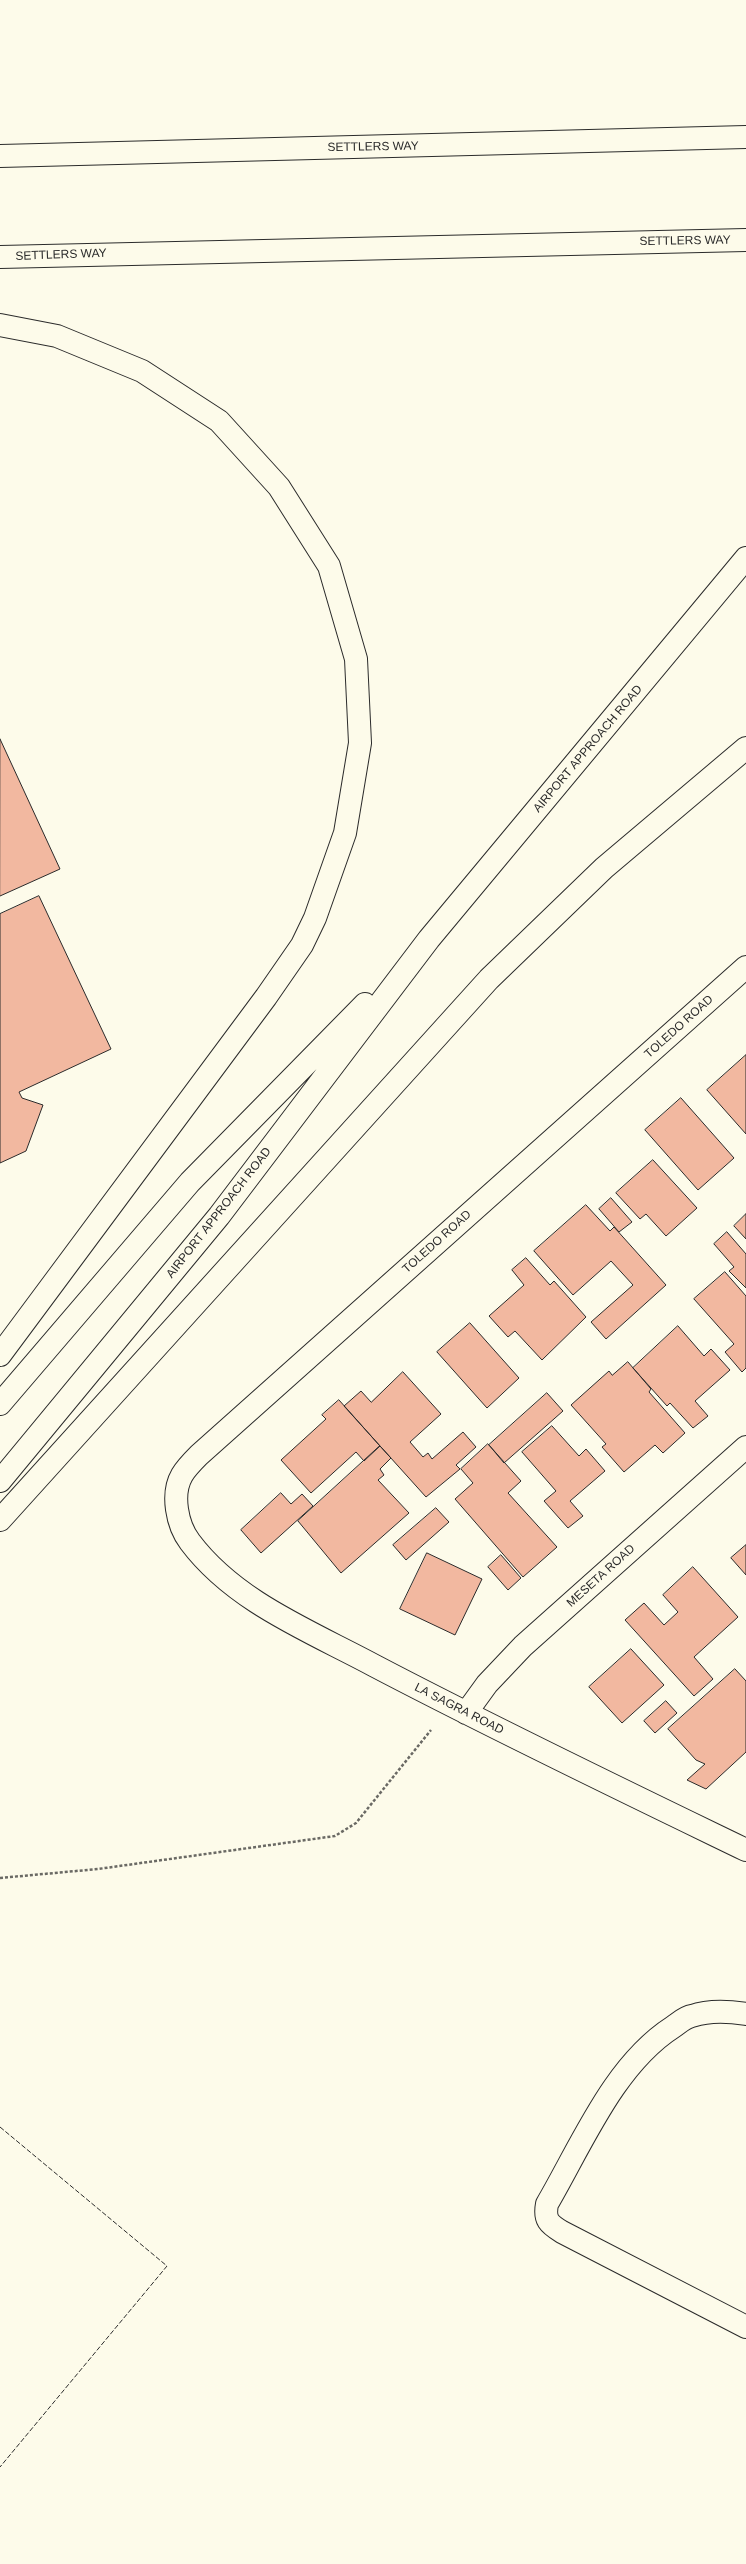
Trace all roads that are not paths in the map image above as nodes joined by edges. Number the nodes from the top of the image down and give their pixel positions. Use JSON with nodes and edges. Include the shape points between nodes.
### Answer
{"nodes":[{"id":1,"x":746,"y":137,"type":"edge"},
{"id":2,"x":0,"y":156,"type":"edge"},
{"id":3,"x":746,"y":240,"type":"edge"},
{"id":4,"x":0,"y":256,"type":"edge"},
{"id":5,"x":0,"y":325,"type":"edge"},
{"id":6,"x":746,"y":558,"type":"edge"},
{"id":7,"x":746,"y":748,"type":"edge"},
{"id":8,"x":429,"y":940,"type":"junction"},
{"id":9,"x":746,"y":967,"type":"edge"},
{"id":10,"x":0,"y":1355,"type":"edge"},
{"id":11,"x":0,"y":1404,"type":"edge"},
{"id":12,"x":746,"y":1447,"type":"edge"},
{"id":13,"x":0,"y":1481,"type":"edge"},
{"id":14,"x":0,"y":1520,"type":"edge"},
{"id":15,"x":189,"y":1541,"type":"joint"},
{"id":16,"x":457,"y":1709,"type":"junction"},
{"id":17,"x":746,"y":1850,"type":"edge"},
{"id":18,"x":746,"y":2014,"type":"edge"},
{"id":19,"x":746,"y":2327,"type":"edge"}],
"edges":[{"from":1,"to":2,"type":"main road","name":"SETTLERS WAY"},
{"from":3,"to":4,"type":"main road","name":"SETTLERS WAY"},
{"from":5,"to":10,"type":"main road","via":[[57,336],[142,371],[219,421],[279,487],[329,566],[356,659],[360,742],[345,833],[315,918],[302,945]]},
{"from":6,"to":8,"type":"main road","name":"AIRPORT APPROACH ROAD"},
{"from":7,"to":14,"type":"main road","via":[[604,868],[489,979]]},
{"from":8,"to":11,"type":"main road","name":"AIRPORT APPROACH ROAD","via":[[190,1182]]},
{"from":8,"to":13,"type":"main road","name":"AIRPORT APPROACH ROAD","via":[[218,1216]]},
{"from":9,"to":15,"type":"main road","name":"TOLEDO ROAD","via":[[199,1455],[182,1476],[177,1494],[177,1511]]},
{"from":12,"to":16,"type":"main road","name":"MESETA ROAD","via":[[523,1646],[487,1684]]},
{"from":15,"to":16,"type":"main road","name":"LA SAGRA ROAD","via":[[220,1576],[248,1597]]},
{"from":16,"to":17,"type":"main road","name":"LA SAGRA ROAD"},
{"from":18,"to":19,"type":"main road","via":[[725,2011],[691,2016],[657,2037],[630,2065],[613,2089],[548,2204],[545,2215],[548,2223],[562,2232]]}]}
